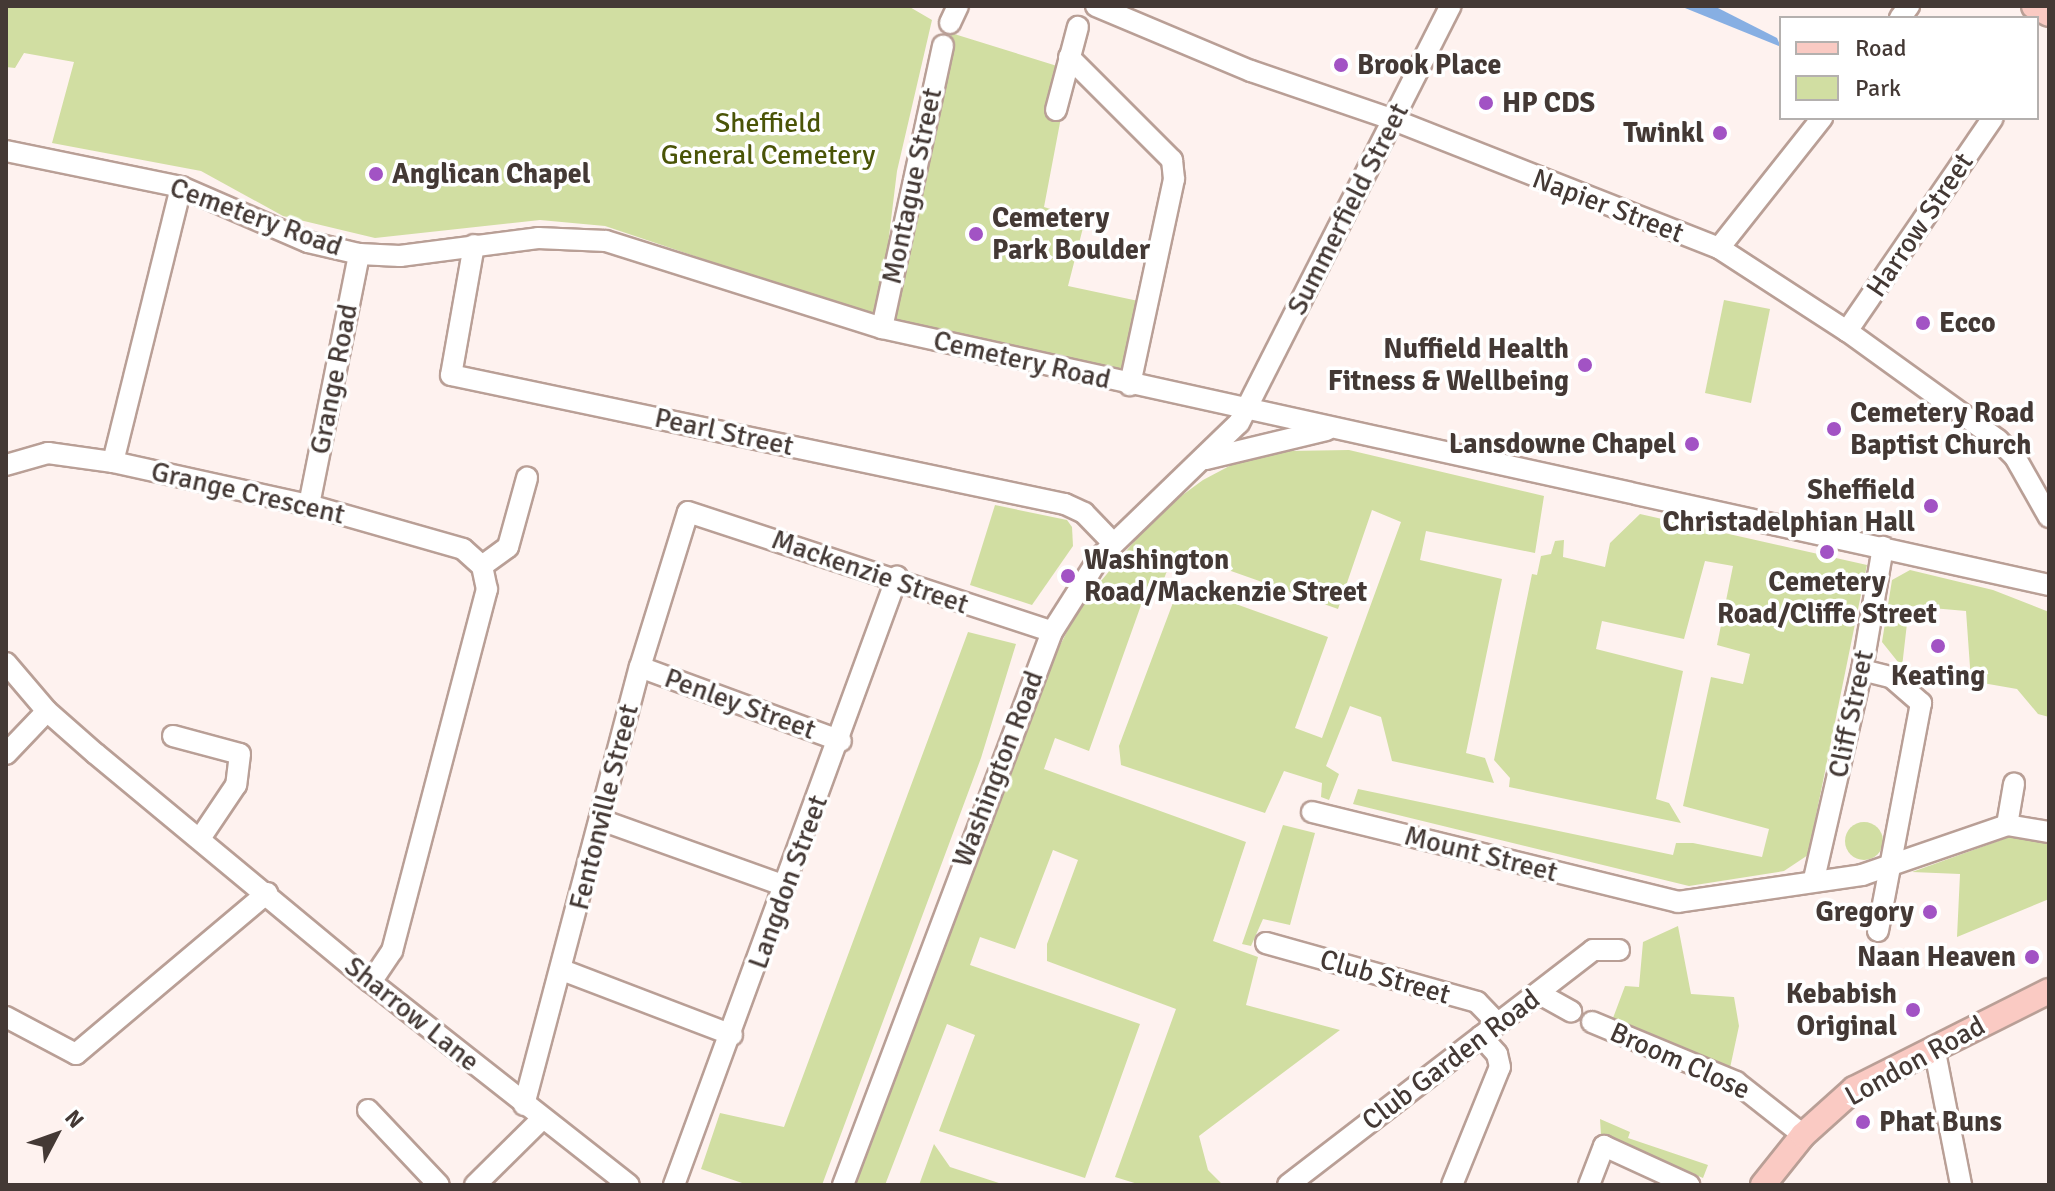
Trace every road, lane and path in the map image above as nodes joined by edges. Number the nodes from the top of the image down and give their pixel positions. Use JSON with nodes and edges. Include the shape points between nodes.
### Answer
{"nodes":[{"id":1,"x":1096,"y":6,"type":"edge"},
{"id":2,"x":1451,"y":6,"type":"edge"},
{"id":3,"x":2034,"y":6,"type":"edge"},
{"id":4,"x":2049,"y":14,"type":"edge"},
{"id":5,"x":1078,"y":27,"type":"dead end"},
{"id":6,"x":943,"y":45,"type":"dead end"},
{"id":7,"x":1069,"y":57,"type":"junction"},
{"id":8,"x":1056,"y":110,"type":"dead end"},
{"id":9,"x":1394,"y":120,"type":"junction"},
{"id":10,"x":1820,"y":120,"type":"edge"},
{"id":11,"x":1992,"y":120,"type":"edge"},
{"id":12,"x":6,"y":151,"type":"edge"},
{"id":13,"x":181,"y":187,"type":"junction"},
{"id":14,"x":474,"y":245,"type":"junction"},
{"id":15,"x":1719,"y":248,"type":"junction"},
{"id":16,"x":359,"y":254,"type":"junction"},
{"id":17,"x":882,"y":328,"type":"junction"},
{"id":18,"x":1847,"y":331,"type":"junction"},
{"id":19,"x":1130,"y":385,"type":"junction"},
{"id":20,"x":1245,"y":411,"type":"junction"},
{"id":21,"x":1331,"y":429,"type":"junction"},
{"id":22,"x":1203,"y":459,"type":"junction"},
{"id":23,"x":113,"y":462,"type":"junction"},
{"id":24,"x":6,"y":465,"type":"edge"},
{"id":25,"x":527,"y":478,"type":"dead end"},
{"id":26,"x":309,"y":505,"type":"junction"},
{"id":27,"x":688,"y":512,"type":"joint"},
{"id":28,"x":2049,"y":517,"type":"edge"},
{"id":29,"x":1113,"y":543,"type":"junction"},
{"id":30,"x":1883,"y":547,"type":"junction"},
{"id":31,"x":482,"y":566,"type":"junction"},
{"id":32,"x":897,"y":577,"type":"junction"},
{"id":33,"x":2049,"y":585,"type":"edge"},
{"id":34,"x":1052,"y":632,"type":"junction"},
{"id":35,"x":6,"y":663,"type":"edge"},
{"id":36,"x":640,"y":667,"type":"junction"},
{"id":37,"x":1862,"y":670,"type":"junction"},
{"id":38,"x":47,"y":711,"type":"junction"},
{"id":39,"x":173,"y":736,"type":"dead end"},
{"id":40,"x":841,"y":741,"type":"junction"},
{"id":41,"x":6,"y":754,"type":"edge"},
{"id":42,"x":2014,"y":784,"type":"dead end"},
{"id":43,"x":1312,"y":812,"type":"dead end"},
{"id":44,"x":601,"y":820,"type":"junction"},
{"id":45,"x":2007,"y":825,"type":"junction"},
{"id":46,"x":2049,"y":832,"type":"edge"},
{"id":47,"x":201,"y":837,"type":"junction"},
{"id":48,"x":1892,"y":864,"type":"junction"},
{"id":49,"x":1814,"y":879,"type":"junction"},
{"id":50,"x":785,"y":886,"type":"junction"},
{"id":51,"x":267,"y":893,"type":"junction"},
{"id":52,"x":1878,"y":931,"type":"dead end"},
{"id":53,"x":1266,"y":943,"type":"dead end"},
{"id":54,"x":1619,"y":950,"type":"dead end"},
{"id":55,"x":562,"y":970,"type":"junction"},
{"id":56,"x":371,"y":982,"type":"junction"},
{"id":57,"x":2049,"y":991,"type":"edge"},
{"id":58,"x":1538,"y":993,"type":"junction"},
{"id":59,"x":1571,"y":1011,"type":"dead end"},
{"id":60,"x":6,"y":1017,"type":"edge"},
{"id":61,"x":1592,"y":1022,"type":"dead end"},
{"id":62,"x":1489,"y":1029,"type":"junction"},
{"id":63,"x":732,"y":1035,"type":"junction"},
{"id":64,"x":1934,"y":1047,"type":"junction"},
{"id":65,"x":524,"y":1105,"type":"junction"},
{"id":66,"x":368,"y":1110,"type":"dead end"},
{"id":67,"x":542,"y":1119,"type":"junction"},
{"id":68,"x":1803,"y":1135,"type":"junction"},
{"id":69,"x":439,"y":1185,"type":"edge"},
{"id":70,"x":475,"y":1185,"type":"edge"},
{"id":71,"x":629,"y":1185,"type":"edge"},
{"id":72,"x":674,"y":1185,"type":"edge"},
{"id":73,"x":843,"y":1185,"type":"edge"},
{"id":74,"x":1288,"y":1185,"type":"edge"},
{"id":75,"x":1452,"y":1185,"type":"edge"},
{"id":76,"x":1589,"y":1185,"type":"edge"},
{"id":77,"x":1689,"y":1185,"type":"edge"},
{"id":78,"x":1763,"y":1185,"type":"edge"},
{"id":79,"x":1961,"y":1185,"type":"edge"}],
"edges":[{"from":1,"to":9,"type":"street","name":"Napier Street","via":[[1251,71]]},
{"from":2,"to":9,"type":"street","name":"Summerfield Street"},
{"from":3,"to":4,"type":"main road"},
{"from":5,"to":7,"type":"street"},
{"from":6,"to":17,"type":"street","name":"Montague Street"},
{"from":7,"to":8,"type":"street"},
{"from":7,"to":19,"type":"street","via":[[1160,142],[1172,160],[1174,179]]},
{"from":9,"to":15,"type":"street","name":"Napier Street"},
{"from":9,"to":20,"type":"street","name":"Summerfield Street"},
{"from":10,"to":15,"type":"street"},
{"from":11,"to":18,"type":"street","name":"Harrow Street"},
{"from":12,"to":13,"type":"street","name":"Cemetery Road"},
{"from":13,"to":16,"type":"street","name":"Cemetery Road","via":[[308,242]]},
{"from":13,"to":23,"type":"street"},
{"from":14,"to":16,"type":"street","name":"Cemetery Road","via":[[400,256]]},
{"from":14,"to":17,"type":"street","name":"Cemetery Road","via":[[538,238],[606,241]]},
{"from":14,"to":29,"type":"street","name":"Pearl Street","via":[[451,375],[1065,504],[1084,513]]},
{"from":15,"to":18,"type":"street","name":"Napier Street"},
{"from":16,"to":26,"type":"street","name":"Grange Road"},
{"from":17,"to":19,"type":"street","name":"Cemetery Road"},
{"from":18,"to":28,"type":"street","name":"Napier Street","via":[[2002,444]]},
{"from":19,"to":20,"type":"street","name":"Cemetery Road"},
{"from":20,"to":21,"type":"street","name":"Cemetery Road"},
{"from":20,"to":22,"type":"street","name":"Washington Road","via":[[1232,433]]},
{"from":21,"to":22,"type":"street"},
{"from":21,"to":30,"type":"street","name":"Cemetery Road"},
{"from":22,"to":29,"type":"street","name":"Washington Road"},
{"from":23,"to":24,"type":"street","name":"Grange Crescent","via":[[48,453]]},
{"from":23,"to":26,"type":"street","name":"Grange Crescent"},
{"from":25,"to":31,"type":"street","via":[[508,547]]},
{"from":26,"to":31,"type":"street","name":"Grange Crescent","via":[[463,549]]},
{"from":27,"to":32,"type":"street","name":"Mackenzie Street"},
{"from":27,"to":36,"type":"street","name":"Fentonville Street"},
{"from":29,"to":34,"type":"street","name":"Washington Road"},
{"from":30,"to":33,"type":"street","name":"Cemetery Road"},
{"from":30,"to":37,"type":"street","name":"Cliff Street"},
{"from":31,"to":56,"type":"street","via":[[487,589],[392,951]]},
{"from":32,"to":34,"type":"street","name":"Mackenzie Street","via":[[969,607]]},
{"from":32,"to":40,"type":"street","name":"Langdon Street"},
{"from":34,"to":73,"type":"street","name":"Washington Road"},
{"from":35,"to":38,"type":"street","name":"Sharrow Lane"},
{"from":36,"to":40,"type":"street","name":"Penley Street"},
{"from":36,"to":44,"type":"street","name":"Fentonville Street"},
{"from":37,"to":48,"type":"street","via":[[1891,677],[1921,703]]},
{"from":37,"to":49,"type":"street","name":"Cliff Street"},
{"from":38,"to":41,"type":"street"},
{"from":38,"to":47,"type":"street","name":"Sharrow Lane"},
{"from":39,"to":47,"type":"street","via":[[240,754],[236,785]]},
{"from":40,"to":50,"type":"street","name":"Langdon Street"},
{"from":42,"to":45,"type":"street"},
{"from":43,"to":49,"type":"street","name":"Mount Street","via":[[1650,897],[1698,902]]},
{"from":44,"to":50,"type":"street"},
{"from":44,"to":55,"type":"street","name":"Fentonville Street"},
{"from":45,"to":46,"type":"street"},
{"from":45,"to":48,"type":"street"},
{"from":47,"to":51,"type":"street","name":"Sharrow Lane"},
{"from":48,"to":49,"type":"street","via":[[1862,875]]},
{"from":48,"to":52,"type":"street"},
{"from":50,"to":63,"type":"street","name":"Langdon Street"},
{"from":51,"to":56,"type":"street","name":"Sharrow Lane"},
{"from":51,"to":60,"type":"street","via":[[76,1054]]},
{"from":53,"to":62,"type":"street","name":"Club Street","via":[[1477,1002]]},
{"from":54,"to":58,"type":"street","name":"Club Garden Road","via":[[1593,950]]},
{"from":55,"to":63,"type":"street"},
{"from":55,"to":65,"type":"street","name":"Fentonville Street"},
{"from":56,"to":65,"type":"street","name":"Sharrow Lane"},
{"from":57,"to":64,"type":"main road","name":"London Road"},
{"from":58,"to":59,"type":"street"},
{"from":58,"to":62,"type":"street","name":"Club Garden Road"},
{"from":61,"to":68,"type":"street","name":"Broom Close","via":[[1736,1082]]},
{"from":62,"to":74,"type":"street","name":"Club Garden Road"},
{"from":62,"to":75,"type":"street","via":[[1500,1067]]},
{"from":63,"to":72,"type":"street","name":"Langdon Street"},
{"from":64,"to":68,"type":"main road","name":"London Road","via":[[1854,1089]]},
{"from":64,"to":79,"type":"street"},
{"from":65,"to":67,"type":"street","name":"Sharrow Lane"},
{"from":66,"to":69,"type":"street"},
{"from":67,"to":70,"type":"street"},
{"from":67,"to":71,"type":"street","name":"Sharrow Lane"},
{"from":68,"to":78,"type":"main road","name":"London Road"},
{"from":76,"to":77,"type":"street","via":[[1604,1146]]}]}
